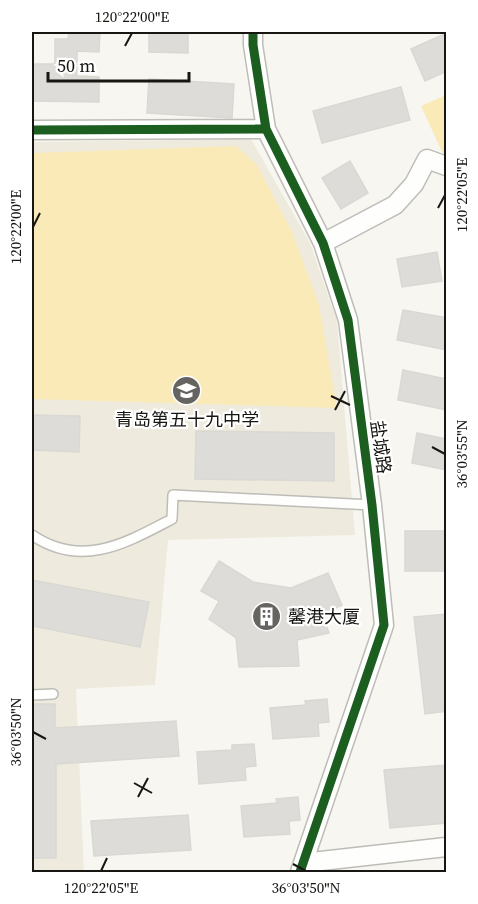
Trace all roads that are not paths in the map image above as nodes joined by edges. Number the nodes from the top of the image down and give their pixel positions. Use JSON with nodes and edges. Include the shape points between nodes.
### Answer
{"nodes":[{"id":1,"x":253,"y":32,"type":"edge"},
{"id":2,"x":266,"y":129,"type":"junction"},
{"id":3,"x":32,"y":130,"type":"edge"},
{"id":4,"x":447,"y":166,"type":"edge"},
{"id":5,"x":323,"y":243,"type":"junction"},
{"id":6,"x":372,"y":505,"type":"junction"},
{"id":7,"x":32,"y":535,"type":"edge"},
{"id":8,"x":53,"y":694,"type":"dead end"},
{"id":9,"x":32,"y":695,"type":"edge"},
{"id":10,"x":447,"y":847,"type":"edge"},
{"id":11,"x":301,"y":868,"type":"edge"}],
"edges":[{"from":1,"to":2,"type":"street","name":"盐城路"},
{"from":2,"to":3,"type":"street"},
{"from":2,"to":5,"type":"street","name":"盐城路"},
{"from":4,"to":5,"type":"street","via":[[427,159],[414,184],[395,205]]},
{"from":5,"to":6,"type":"street","name":"盐城路","via":[[348,320]]},
{"from":6,"to":7,"type":"lane","via":[[173,495],[172,519],[108,549],[71,550],[52,546]]},
{"from":6,"to":11,"type":"street","name":"盐城路","via":[[384,625]]},
{"from":8,"to":9,"type":"lane"},
{"from":10,"to":11,"type":"street"}]}
